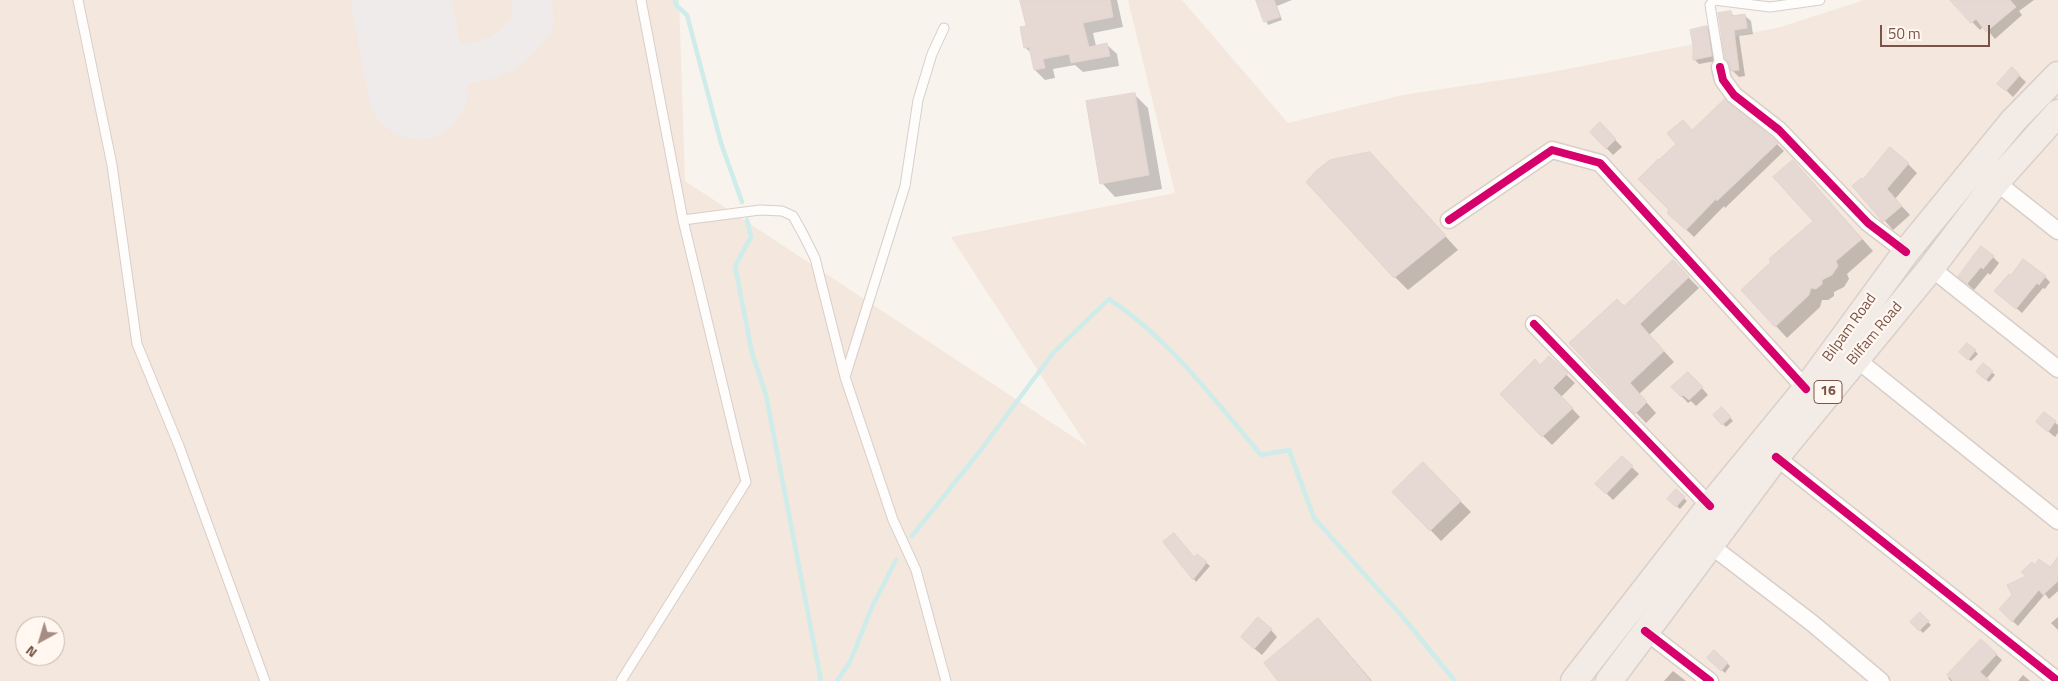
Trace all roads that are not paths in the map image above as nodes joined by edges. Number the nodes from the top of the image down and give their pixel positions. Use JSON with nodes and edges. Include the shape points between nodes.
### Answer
{"nodes":[{"id":1,"x":78,"y":0,"type":"edge"},
{"id":2,"x":641,"y":0,"type":"edge"},
{"id":3,"x":1714,"y":0,"type":"edge"},
{"id":4,"x":1820,"y":0,"type":"edge"},
{"id":5,"x":944,"y":28,"type":"dead end"},
{"id":6,"x":1720,"y":67,"type":"joint"},
{"id":7,"x":2058,"y":75,"type":"edge"},
{"id":8,"x":2058,"y":112,"type":"edge"},
{"id":9,"x":1996,"y":182,"type":"junction"},
{"id":10,"x":683,"y":220,"type":"junction"},
{"id":11,"x":1449,"y":220,"type":"dead end"},
{"id":12,"x":2058,"y":231,"type":"edge"},
{"id":13,"x":1906,"y":252,"type":"junction"},
{"id":14,"x":1930,"y":268,"type":"junction"},
{"id":15,"x":1534,"y":324,"type":"dead end"},
{"id":16,"x":1856,"y":358,"type":"junction"},
{"id":17,"x":2058,"y":369,"type":"edge"},
{"id":18,"x":845,"y":377,"type":"junction"},
{"id":19,"x":1806,"y":389,"type":"junction"},
{"id":20,"x":1776,"y":457,"type":"junction"},
{"id":21,"x":1710,"y":506,"type":"junction"},
{"id":22,"x":2058,"y":521,"type":"edge"},
{"id":23,"x":1710,"y":545,"type":"junction"},
{"id":24,"x":1645,"y":631,"type":"junction"},
{"id":25,"x":266,"y":681,"type":"edge"},
{"id":26,"x":621,"y":681,"type":"edge"},
{"id":27,"x":946,"y":681,"type":"edge"},
{"id":28,"x":1574,"y":681,"type":"edge"},
{"id":29,"x":1609,"y":681,"type":"edge"},
{"id":30,"x":1710,"y":681,"type":"edge"},
{"id":31,"x":1881,"y":681,"type":"edge"},
{"id":32,"x":2058,"y":681,"type":"edge"}],
"edges":[{"from":1,"to":25,"type":"lane","via":[[112,165],[137,344],[179,446]]},
{"from":2,"to":10,"type":"lane"},
{"from":3,"to":4,"type":"lane","via":[[1770,7]]},
{"from":3,"to":6,"type":"lane","via":[[1710,5]]},
{"from":5,"to":18,"type":"lane","via":[[918,100],[905,186]]},
{"from":6,"to":13,"type":"street","via":[[1723,80],[1734,95],[1779,130],[1868,223]]},
{"from":7,"to":13,"type":"main road","name":"Bilpam Road","number":"16","via":[[2013,121]]},
{"from":8,"to":9,"type":"main road","name":"Bilfam Road","number":"16"},
{"from":9,"to":12,"type":"street"},
{"from":9,"to":14,"type":"main road","name":"Bilfam Road","number":"16"},
{"from":10,"to":18,"type":"lane","via":[[760,210],[782,211],[793,216],[815,258]]},
{"from":10,"to":26,"type":"lane","via":[[746,482]]},
{"from":11,"to":19,"type":"street","via":[[1552,150],[1600,163]]},
{"from":13,"to":19,"type":"main road","name":"Bilpam Road","number":"16"},
{"from":14,"to":16,"type":"main road","name":"Bilfam Road","number":"16"},
{"from":14,"to":17,"type":"street"},
{"from":15,"to":21,"type":"street"},
{"from":16,"to":20,"type":"main road","name":"Bilfam Road","number":"16"},
{"from":16,"to":22,"type":"street"},
{"from":18,"to":27,"type":"lane","via":[[893,520],[916,570]]},
{"from":19,"to":21,"type":"main road","name":"Bilpam Road","number":"16"},
{"from":20,"to":23,"type":"main road","name":"Bilfam Road","number":"16"},
{"from":20,"to":32,"type":"street"},
{"from":21,"to":28,"type":"main road","name":"Bilpam Road","number":"16"},
{"from":23,"to":24,"type":"main road","name":"Bilfam Road","number":"16"},
{"from":23,"to":31,"type":"street"},
{"from":24,"to":29,"type":"main road","name":"Bilfam Road","number":"16"},
{"from":24,"to":30,"type":"street"}]}
